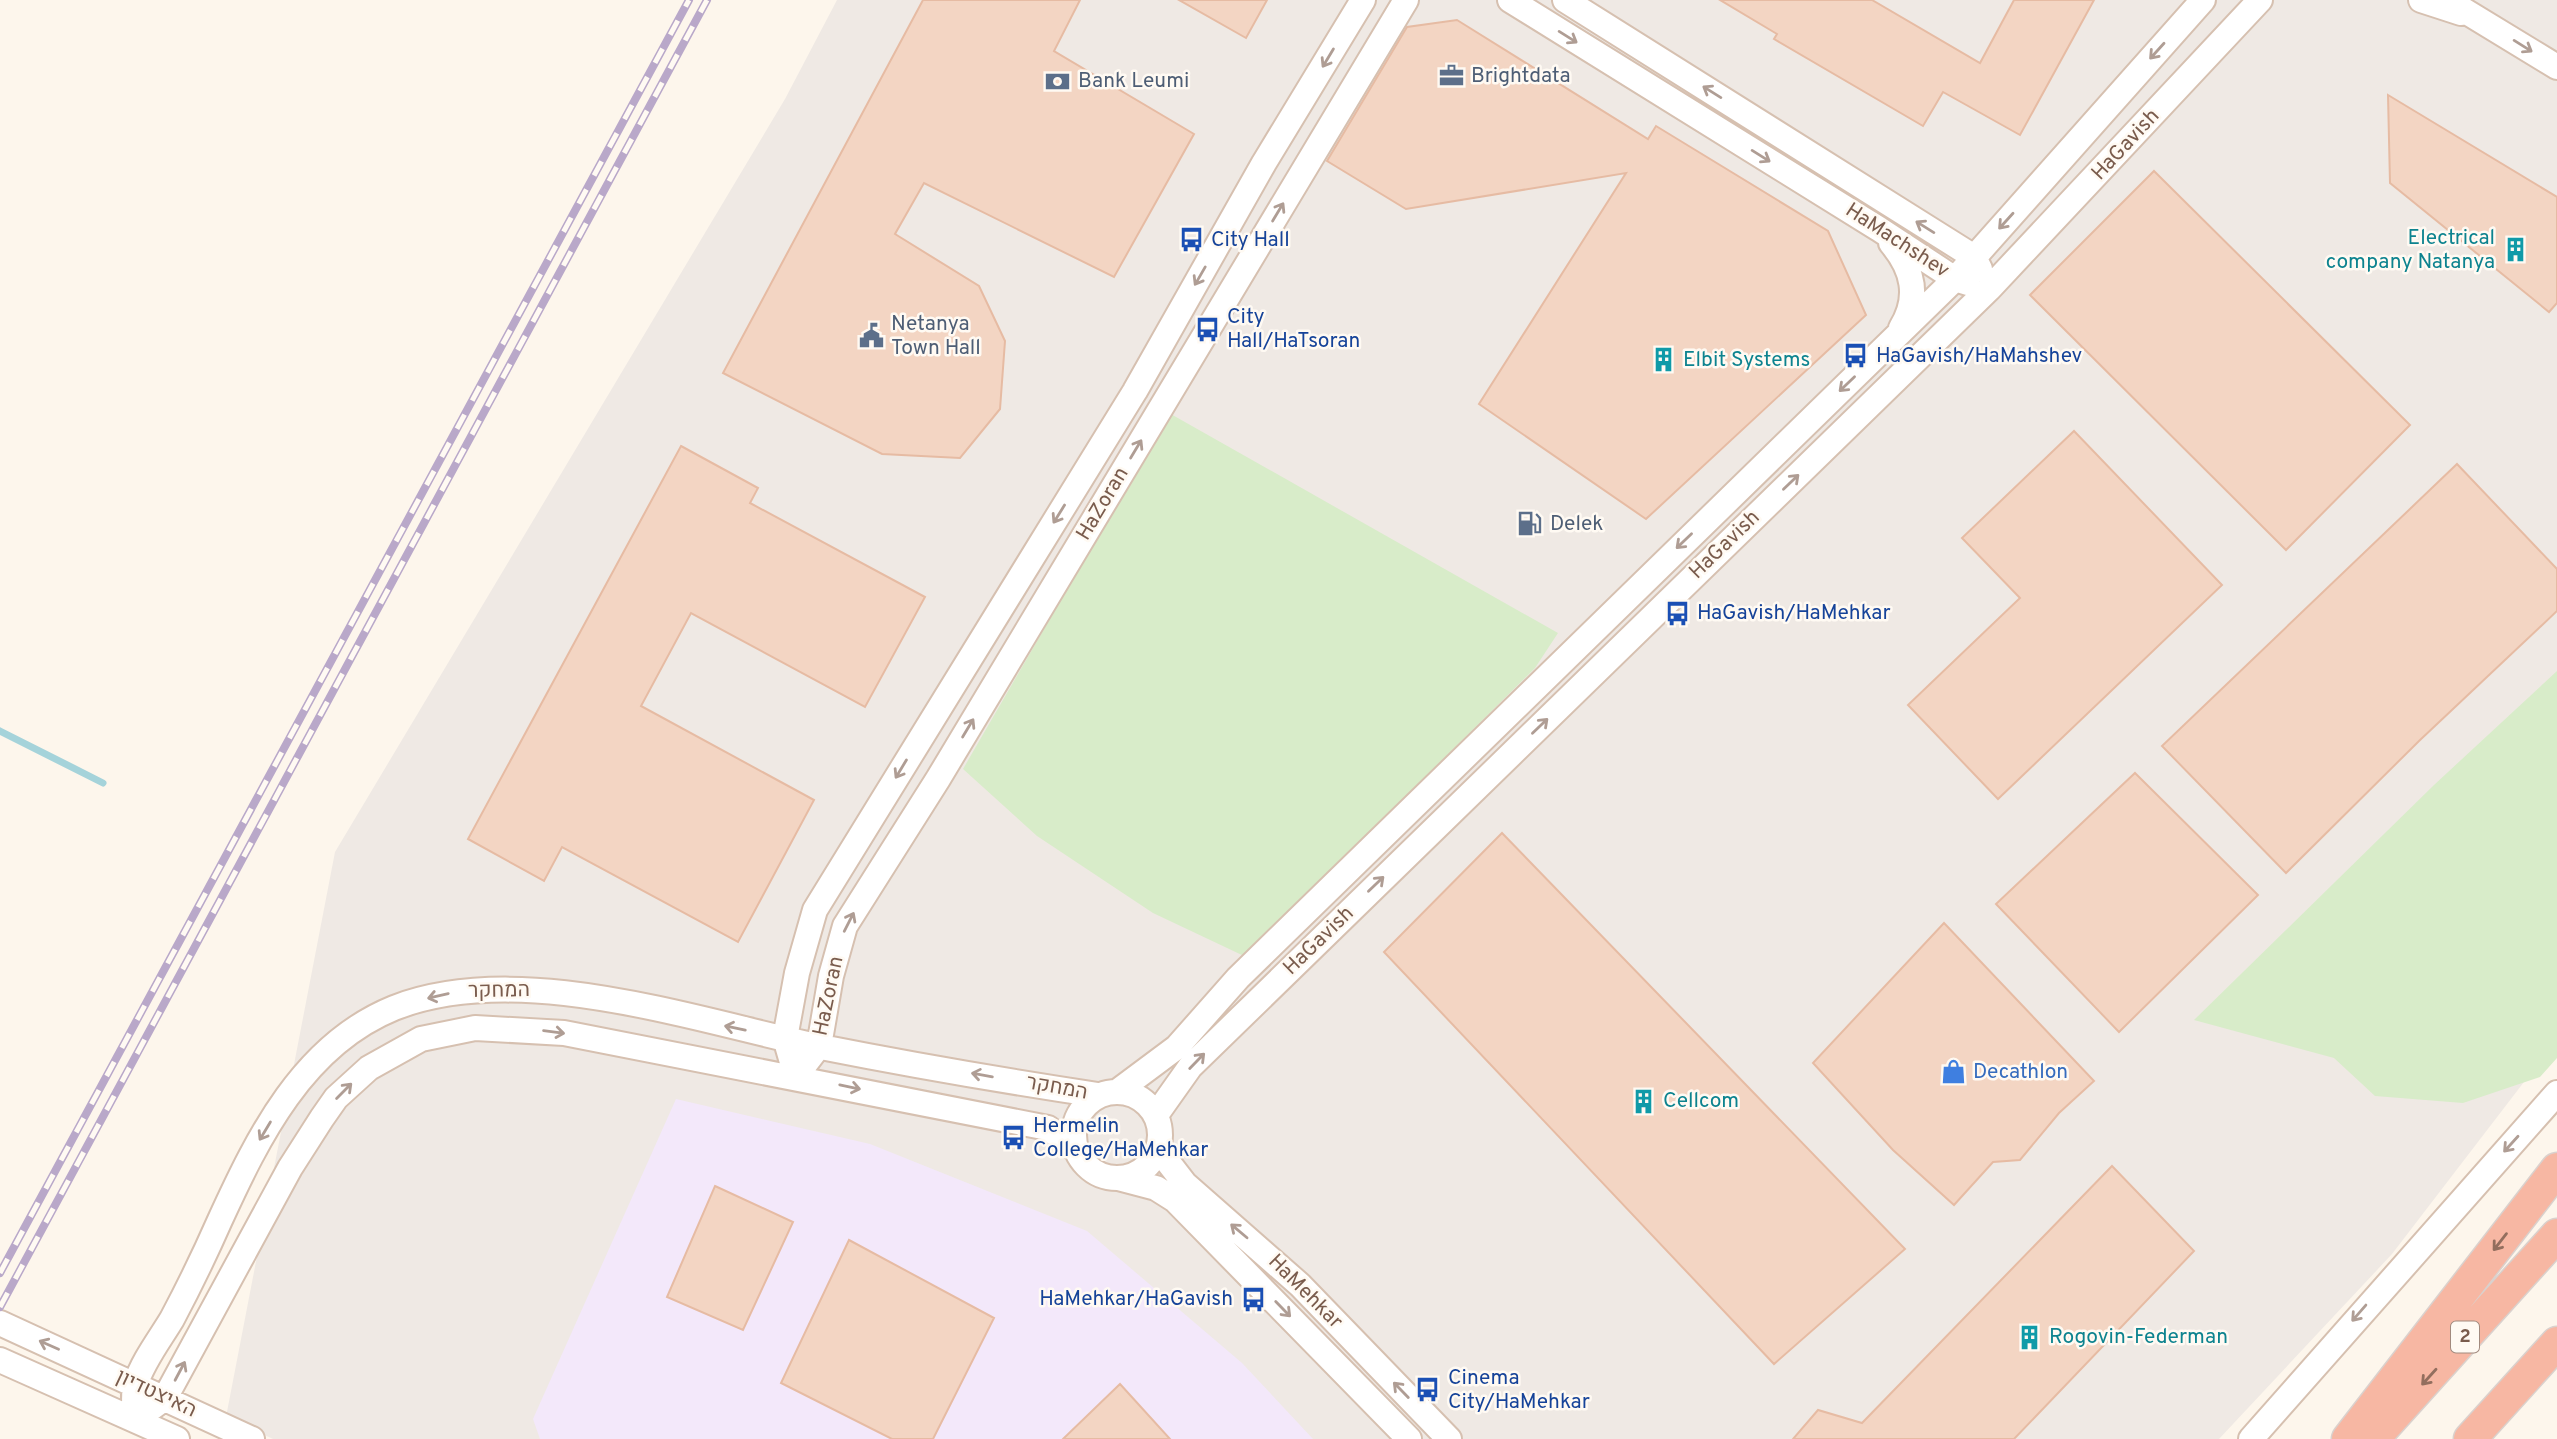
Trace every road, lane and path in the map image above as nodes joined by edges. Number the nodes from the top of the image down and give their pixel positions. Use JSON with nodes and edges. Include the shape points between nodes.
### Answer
{"nodes":[{"id":1,"x":1363,"y":0,"type":"edge"},
{"id":2,"x":1406,"y":0,"type":"edge"},
{"id":3,"x":1510,"y":0,"type":"edge"},
{"id":4,"x":1565,"y":0,"type":"edge"},
{"id":5,"x":2203,"y":0,"type":"edge"},
{"id":6,"x":2260,"y":0,"type":"edge"},
{"id":7,"x":2421,"y":0,"type":"edge"},
{"id":8,"x":2447,"y":0,"type":"edge"},
{"id":9,"x":2477,"y":18,"type":"junction"},
{"id":10,"x":2557,"y":67,"type":"edge"},
{"id":11,"x":1879,"y":229,"type":"junction"},
{"id":12,"x":1973,"y":257,"type":"junction"},
{"id":13,"x":1955,"y":279,"type":"junction"},
{"id":14,"x":1989,"y":289,"type":"junction"},
{"id":15,"x":1896,"y":337,"type":"junction"},
{"id":16,"x":786,"y":1038,"type":"junction"},
{"id":17,"x":819,"y":1046,"type":"junction"},
{"id":18,"x":796,"y":1076,"type":"junction"},
{"id":19,"x":1108,"y":1093,"type":"junction"},
{"id":20,"x":2557,"y":1093,"type":"edge"},
{"id":21,"x":1156,"y":1115,"type":"junction"},
{"id":22,"x":1075,"y":1149,"type":"junction"},
{"id":23,"x":1158,"y":1150,"type":"junction"},
{"id":24,"x":2557,"y":1168,"type":"edge"},
{"id":25,"x":1118,"y":1178,"type":"junction"},
{"id":26,"x":2557,"y":1235,"type":"edge"},
{"id":27,"x":0,"y":1323,"type":"edge"},
{"id":28,"x":2557,"y":1343,"type":"edge"},
{"id":29,"x":0,"y":1360,"type":"edge"},
{"id":30,"x":2557,"y":1373,"type":"edge"},
{"id":31,"x":135,"y":1385,"type":"junction"},
{"id":32,"x":165,"y":1398,"type":"junction"},
{"id":33,"x":135,"y":1420,"type":"junction"},
{"id":34,"x":177,"y":1439,"type":"edge"},
{"id":35,"x":251,"y":1439,"type":"edge"},
{"id":36,"x":1409,"y":1439,"type":"edge"},
{"id":37,"x":1449,"y":1439,"type":"edge"},
{"id":38,"x":2251,"y":1439,"type":"edge"},
{"id":39,"x":2348,"y":1439,"type":"edge"},
{"id":40,"x":2373,"y":1439,"type":"edge"},
{"id":41,"x":2470,"y":1439,"type":"edge"},
{"id":42,"x":2490,"y":1439,"type":"edge"}],
"edges":[{"from":1,"to":16,"type":"street","name":"HaZoran","one_way":true,"via":[[1135,391],[815,910],[797,973]]},
{"from":17,"to":2,"type":"street","name":"HaZoran","one_way":true,"via":[[845,926]]},
{"from":3,"to":11,"type":"street","name":"HaMachshev","one_way":true},
{"from":12,"to":4,"type":"street","name":"HaMachshev","one_way":true},
{"from":5,"to":12,"type":"street","name":"HaGavish","one_way":true},
{"from":6,"to":14,"type":"street","name":"HaGavish"},
{"from":7,"to":9,"type":"street"},
{"from":8,"to":9,"type":"street"},
{"from":9,"to":10,"type":"street","one_way":true},
{"from":11,"to":13,"type":"street","name":"HaMachshev"},
{"from":11,"to":15,"type":"street","via":[[1904,258],[1911,279],[1911,306]]},
{"from":12,"to":13,"type":"street","name":"HaGavish"},
{"from":12,"to":14,"type":"street","name":"HaMachshev"},
{"from":13,"to":14,"type":"street","name":"HaMachshev"},
{"from":13,"to":15,"type":"street","name":"HaGavish"},
{"from":21,"to":14,"type":"street","name":"HaGavish","one_way":true,"via":[[1191,1067]]},
{"from":15,"to":19,"type":"street","name":"HaGavish","one_way":true,"via":[[1238,978],[1177,1047]]},
{"from":16,"to":17,"type":"street","name":"המחקר"},
{"from":16,"to":18,"type":"street","name":"HaZoran"},
{"from":16,"to":31,"type":"street","name":"המחקר","one_way":true,"via":[[591,996],[546,991],[447,993],[384,1013],[323,1054],[282,1104]]},
{"from":17,"to":18,"type":"street","name":"HaZoran"},
{"from":19,"to":17,"type":"street","name":"המחקר","one_way":true},
{"from":18,"to":22,"type":"street","one_way":true,"via":[[1048,1128]]},
{"from":32,"to":18,"type":"street","one_way":true,"via":[[309,1137],[336,1098],[394,1052],[448,1033],[508,1028],[607,1040]]},
{"from":19,"to":21,"type":"street","via":[[1140,1098]]},
{"from":19,"to":22,"type":"street","via":[[1088,1102],[1074,1123]]},
{"from":20,"to":38,"type":"street","one_way":true},
{"from":21,"to":23,"type":"street"},
{"from":22,"to":25,"type":"street","via":[[1092,1170]]},
{"from":23,"to":25,"type":"street","via":[[1143,1170]]},
{"from":37,"to":23,"type":"street","name":"HaMehkar","one_way":true,"via":[[1300,1285],[1185,1184]]},
{"from":24,"to":39,"type":"highway","one_way":true},
{"from":25,"to":36,"type":"street","name":"HaMehkar","one_way":true,"via":[[1156,1188],[1175,1199]]},
{"from":26,"to":40,"type":"highway","number":"2","one_way":true},
{"from":31,"to":27,"type":"street","name":"האיצטדיון","one_way":true},
{"from":28,"to":41,"type":"highway"},
{"from":29,"to":33,"type":"street","name":"האיצטדיון"},
{"from":30,"to":42,"type":"highway"},
{"from":31,"to":32,"type":"street","name":"האיצטדיון"},
{"from":31,"to":33,"type":"street","name":"המחקר"},
{"from":32,"to":33,"type":"street"},
{"from":32,"to":35,"type":"street","name":"האיצטדיון"},
{"from":33,"to":34,"type":"street","name":"האיצטדיון"}]}
